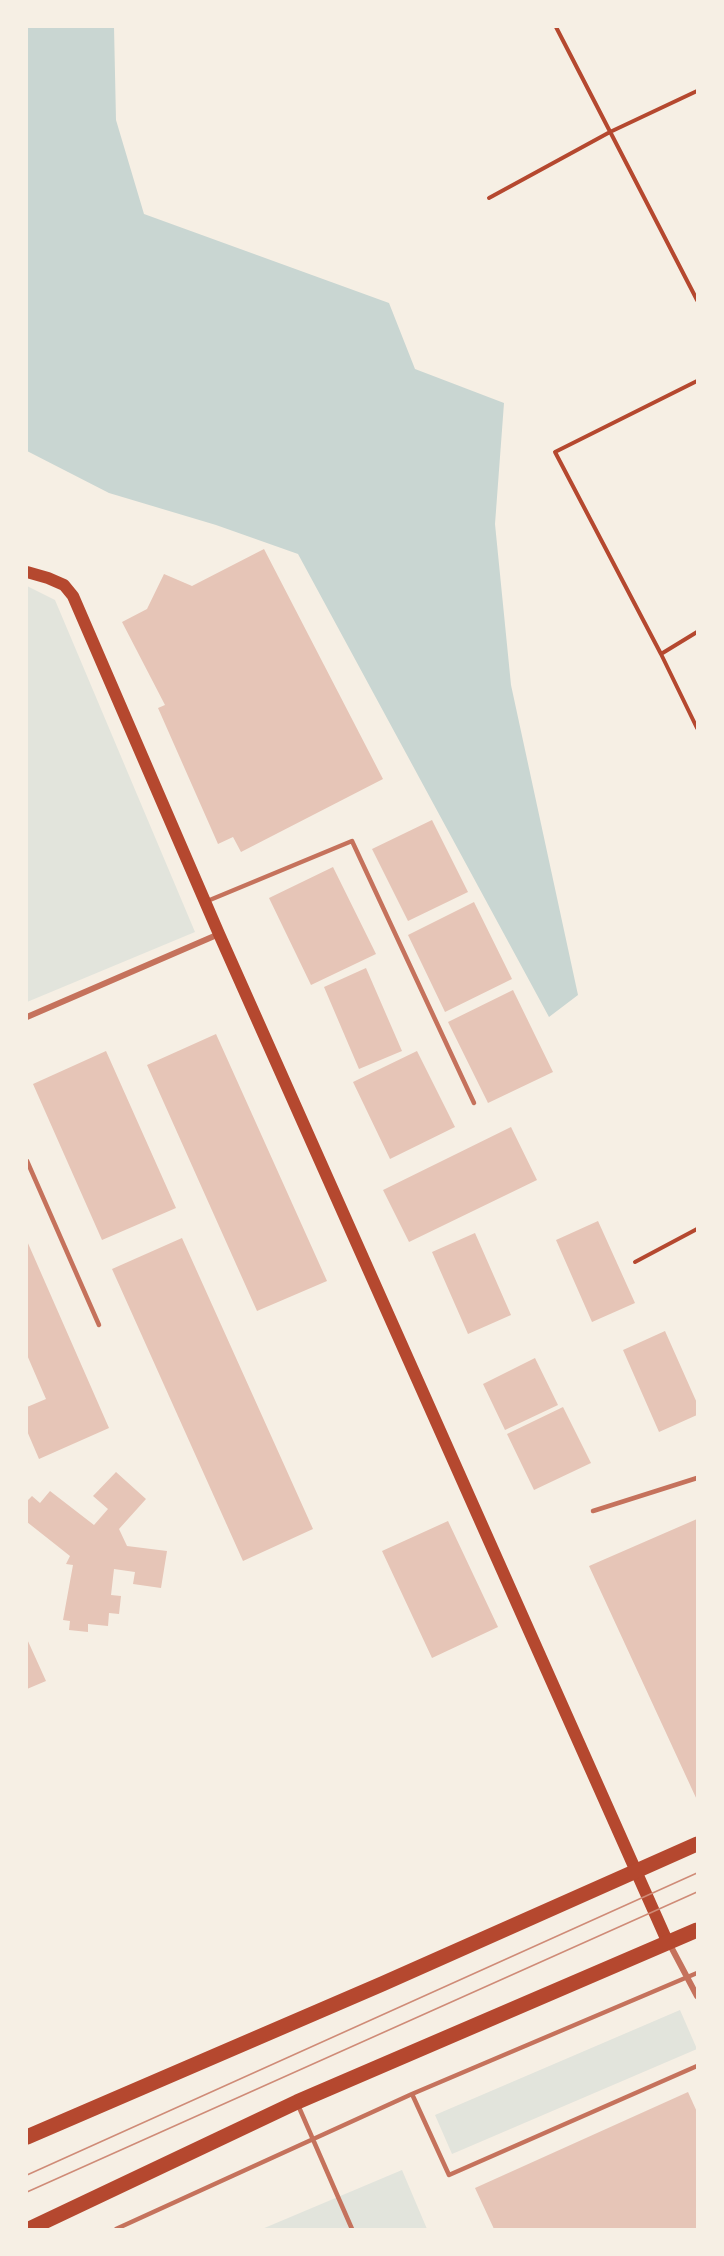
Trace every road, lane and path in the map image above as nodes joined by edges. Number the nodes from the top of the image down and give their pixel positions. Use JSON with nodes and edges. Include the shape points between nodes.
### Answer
{"nodes":[{"id":1,"x":556,"y":27,"type":"edge"},
{"id":2,"x":697,"y":91,"type":"edge"},
{"id":3,"x":610,"y":132,"type":"junction"},
{"id":4,"x":489,"y":198,"type":"dead end"},
{"id":5,"x":697,"y":300,"type":"edge"},
{"id":6,"x":697,"y":381,"type":"edge"},
{"id":7,"x":27,"y":572,"type":"edge"},
{"id":8,"x":697,"y":633,"type":"edge"},
{"id":9,"x":661,"y":654,"type":"junction"},
{"id":10,"x":697,"y":728,"type":"edge"},
{"id":11,"x":205,"y":902,"type":"junction"},
{"id":12,"x":219,"y":934,"type":"junction"},
{"id":13,"x":27,"y":1017,"type":"edge"},
{"id":14,"x":474,"y":1103,"type":"dead end"},
{"id":15,"x":27,"y":1161,"type":"edge"},
{"id":16,"x":697,"y":1229,"type":"edge"},
{"id":17,"x":635,"y":1262,"type":"dead end"},
{"id":18,"x":99,"y":1325,"type":"dead end"},
{"id":19,"x":697,"y":1478,"type":"edge"},
{"id":20,"x":593,"y":1511,"type":"dead end"},
{"id":21,"x":697,"y":1844,"type":"edge"},
{"id":22,"x":636,"y":1873,"type":"junction"},
{"id":23,"x":697,"y":1930,"type":"edge"},
{"id":24,"x":668,"y":1943,"type":"junction"},
{"id":25,"x":697,"y":1973,"type":"edge"},
{"id":26,"x":688,"y":1977,"type":"junction"},
{"id":27,"x":697,"y":1996,"type":"edge"},
{"id":28,"x":697,"y":2066,"type":"edge"},
{"id":29,"x":412,"y":2094,"type":"junction"},
{"id":30,"x":297,"y":2102,"type":"junction"},
{"id":31,"x":27,"y":2137,"type":"edge"},
{"id":32,"x":313,"y":2140,"type":"junction"},
{"id":33,"x":29,"y":2229,"type":"edge"},
{"id":34,"x":116,"y":2229,"type":"edge"},
{"id":35,"x":352,"y":2229,"type":"edge"}],
"edges":[{"from":1,"to":3,"type":"path"},
{"from":2,"to":3,"type":"path"},
{"from":3,"to":4,"type":"path"},
{"from":3,"to":5,"type":"path"},
{"from":6,"to":9,"type":"path","via":[[555,452]]},
{"from":7,"to":11,"type":"main road","via":[[64,585],[73,596]]},
{"from":8,"to":9,"type":"path"},
{"from":9,"to":10,"type":"path"},
{"from":11,"to":12,"type":"main road"},
{"from":11,"to":14,"type":"lane","via":[[352,842]]},
{"from":12,"to":13,"type":"street"},
{"from":12,"to":22,"type":"main road"},
{"from":15,"to":18,"type":"lane"},
{"from":16,"to":17,"type":"path"},
{"from":19,"to":20,"type":"lane"},
{"from":21,"to":22,"type":"main road"},
{"from":22,"to":24,"type":"main road"},
{"from":22,"to":31,"type":"main road"},
{"from":23,"to":24,"type":"main road"},
{"from":24,"to":26,"type":"street"},
{"from":24,"to":30,"type":"main road"},
{"from":25,"to":26,"type":"lane"},
{"from":26,"to":27,"type":"street"},
{"from":26,"to":29,"type":"lane"},
{"from":28,"to":29,"type":"lane","via":[[448,2175]]},
{"from":29,"to":32,"type":"lane"},
{"from":30,"to":32,"type":"lane"},
{"from":30,"to":33,"type":"main road"},
{"from":32,"to":34,"type":"lane"},
{"from":32,"to":35,"type":"lane"}]}
